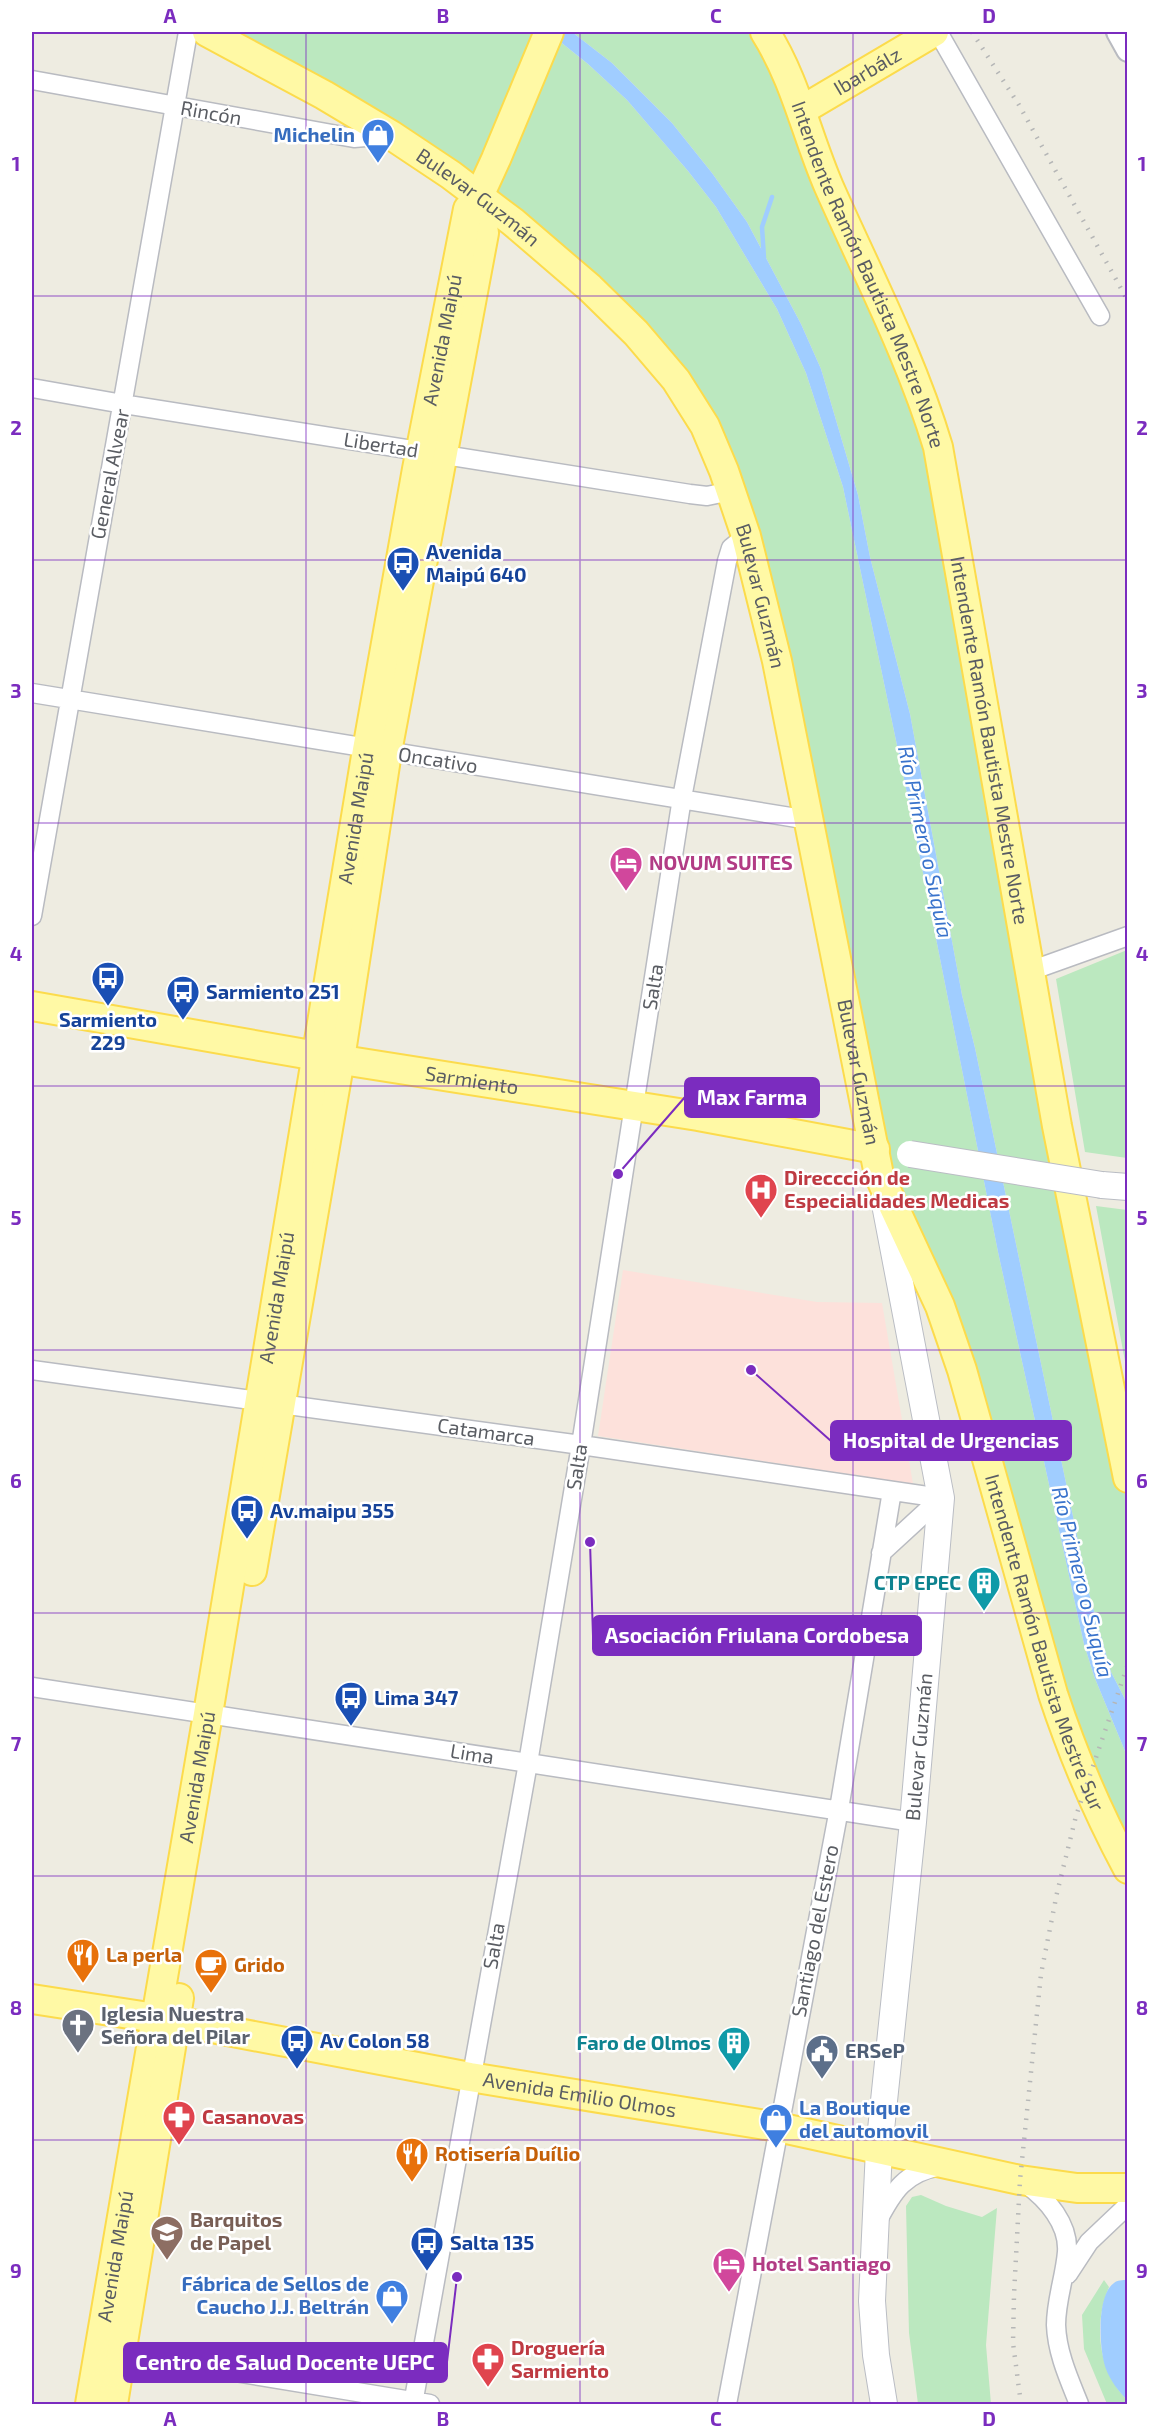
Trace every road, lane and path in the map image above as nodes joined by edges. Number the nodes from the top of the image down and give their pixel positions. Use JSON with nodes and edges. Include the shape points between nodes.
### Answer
{"nodes":[{"id":1,"x":188,"y":32,"type":"edge"},
{"id":2,"x":207,"y":32,"type":"edge"},
{"id":3,"x":549,"y":32,"type":"edge"},
{"id":4,"x":765,"y":32,"type":"edge"},
{"id":5,"x":936,"y":32,"type":"edge"},
{"id":6,"x":1118,"y":32,"type":"edge"},
{"id":7,"x":1128,"y":50,"type":"edge"},
{"id":8,"x":32,"y":80,"type":"edge"},
{"id":9,"x":173,"y":106,"type":"junction"},
{"id":10,"x":802,"y":110,"type":"junction"},
{"id":11,"x":391,"y":135,"type":"junction"},
{"id":12,"x":479,"y":196,"type":"junction"},
{"id":13,"x":1100,"y":316,"type":"dead end"},
{"id":14,"x":32,"y":388,"type":"edge"},
{"id":15,"x":123,"y":404,"type":"junction"},
{"id":16,"x":432,"y":454,"type":"junction"},
{"id":17,"x":731,"y":491,"type":"junction"},
{"id":18,"x":746,"y":536,"type":"junction"},
{"id":19,"x":32,"y":693,"type":"edge"},
{"id":20,"x":68,"y":699,"type":"junction"},
{"id":21,"x":377,"y":751,"type":"junction"},
{"id":22,"x":682,"y":798,"type":"junction"},
{"id":23,"x":809,"y":820,"type":"junction"},
{"id":24,"x":32,"y":916,"type":"edge"},
{"id":25,"x":1128,"y":936,"type":"edge"},
{"id":26,"x":1030,"y":971,"type":"junction"},
{"id":27,"x":32,"y":1006,"type":"edge"},
{"id":28,"x":329,"y":1057,"type":"junction"},
{"id":29,"x":634,"y":1105,"type":"junction"},
{"id":30,"x":877,"y":1162,"type":"junction"},
{"id":31,"x":1128,"y":1187,"type":"edge"},
{"id":32,"x":32,"y":1370,"type":"edge"},
{"id":33,"x":269,"y":1403,"type":"junction"},
{"id":34,"x":581,"y":1445,"type":"junction"},
{"id":35,"x":1128,"y":1478,"type":"edge"},
{"id":36,"x":892,"y":1491,"type":"junction"},
{"id":37,"x":941,"y":1498,"type":"junction"},
{"id":38,"x":881,"y":1553,"type":"junction"},
{"id":39,"x":32,"y":1687,"type":"edge"},
{"id":40,"x":218,"y":1715,"type":"junction"},
{"id":41,"x":528,"y":1763,"type":"junction"},
{"id":42,"x":839,"y":1809,"type":"junction"},
{"id":43,"x":913,"y":1822,"type":"junction"},
{"id":44,"x":1128,"y":1869,"type":"edge"},
{"id":45,"x":32,"y":1999,"type":"edge"},
{"id":46,"x":166,"y":2020,"type":"junction"},
{"id":47,"x":470,"y":2078,"type":"junction"},
{"id":48,"x":778,"y":2127,"type":"junction"},
{"id":49,"x":879,"y":2149,"type":"junction"},
{"id":50,"x":950,"y":2165,"type":"junction"},
{"id":51,"x":1020,"y":2180,"type":"junction"},
{"id":52,"x":1128,"y":2188,"type":"edge"},
{"id":53,"x":1128,"y":2205,"type":"edge"},
{"id":54,"x":874,"y":2229,"type":"junction"},
{"id":55,"x":1058,"y":2301,"type":"junction"},
{"id":56,"x":111,"y":2351,"type":"junction"},
{"id":57,"x":90,"y":2404,"type":"edge"},
{"id":58,"x":113,"y":2404,"type":"edge"},
{"id":59,"x":419,"y":2404,"type":"edge"},
{"id":60,"x":726,"y":2404,"type":"edge"},
{"id":61,"x":884,"y":2404,"type":"edge"},
{"id":62,"x":1079,"y":2404,"type":"edge"}],
"edges":[{"from":1,"to":9,"type":"street","name":"General Alvear"},
{"from":2,"to":11,"type":"main road","name":"Bulevar Guzmán"},
{"from":3,"to":12,"type":"main road"},
{"from":4,"to":10,"type":"main road","name":"Intendente Ramón Bautista Mestre Norte","via":[[782,58]]},
{"from":5,"to":10,"type":"main road","name":"Ibarbálz"},
{"from":5,"to":13,"type":"street"},
{"from":6,"to":7,"type":"street"},
{"from":8,"to":9,"type":"street","name":"Rincón"},
{"from":9,"to":11,"type":"street","name":"Rincón","via":[[354,138]]},
{"from":9,"to":15,"type":"street","name":"General Alvear"},
{"from":10,"to":26,"type":"main road","name":"Intendente Ramón Bautista Mestre Norte","via":[[828,184],[913,371],[938,447]]},
{"from":11,"to":12,"type":"main road","name":"Bulevar Guzmán"},
{"from":12,"to":16,"type":"main road","name":"Avenida Maipú","via":[[484,232]]},
{"from":12,"to":17,"type":"main road","name":"Bulevar Guzmán","via":[[575,275],[654,353],[705,426]]},
{"from":14,"to":15,"type":"street","name":"Libertad"},
{"from":15,"to":16,"type":"street","name":"Libertad"},
{"from":15,"to":20,"type":"street","name":"General Alvear"},
{"from":16,"to":17,"type":"street","name":"Libertad","via":[[706,496]]},
{"from":16,"to":21,"type":"main road","name":"Avenida Maipú"},
{"from":17,"to":18,"type":"main road","name":"Bulevar Guzmán"},
{"from":18,"to":22,"type":"street","name":"Salta","via":[[731,548],[726,561]]},
{"from":18,"to":23,"type":"main road","name":"Bulevar Guzmán","via":[[777,661]]},
{"from":19,"to":20,"type":"street","name":"Oncativo"},
{"from":20,"to":21,"type":"street","name":"Oncativo"},
{"from":20,"to":24,"type":"street","name":"General Alvear"},
{"from":21,"to":22,"type":"street","name":"Oncativo"},
{"from":21,"to":28,"type":"main road","name":"Avenida Maipú"},
{"from":22,"to":23,"type":"street","name":"Oncativo"},
{"from":22,"to":29,"type":"street","name":"Salta"},
{"from":23,"to":30,"type":"main road","name":"Bulevar Guzmán"},
{"from":25,"to":26,"type":"street"},
{"from":26,"to":35,"type":"main road","name":"Intendente Ramón Bautista Mestre Norte"},
{"from":27,"to":28,"type":"main road","name":"Sarmiento"},
{"from":28,"to":29,"type":"main road","name":"Sarmiento"},
{"from":28,"to":33,"type":"main road","name":"Avenida Maipú"},
{"from":29,"to":30,"type":"main road","name":"Sarmiento"},
{"from":29,"to":34,"type":"street","name":"Salta"},
{"from":30,"to":31,"type":"main road","name":"Sarmiento","bridge":true,"via":[[910,1154]]},
{"from":30,"to":37,"type":"main road","name":"Bulevar Guzmán"},
{"from":30,"to":44,"type":"main road","name":"Intendente Ramón Bautista Mestre Sur","via":[[940,1306],[962,1370],[1069,1742]]},
{"from":32,"to":33,"type":"street","name":"Catamarca"},
{"from":33,"to":34,"type":"street","name":"Catamarca"},
{"from":33,"to":40,"type":"main road","name":"Avenida Maipú"},
{"from":34,"to":36,"type":"street","name":"Catamarca"},
{"from":34,"to":41,"type":"street","name":"Salta"},
{"from":36,"to":37,"type":"street","name":"Catamarca"},
{"from":36,"to":38,"type":"street","name":"Santiago del Estero"},
{"from":37,"to":38,"type":"street"},
{"from":37,"to":43,"type":"main road","name":"Bulevar Guzmán"},
{"from":38,"to":42,"type":"street","name":"Santiago del Estero"},
{"from":39,"to":40,"type":"street","name":"Lima"},
{"from":40,"to":41,"type":"street","name":"Lima"},
{"from":40,"to":46,"type":"main road","name":"Avenida Maipú"},
{"from":41,"to":42,"type":"street","name":"Lima"},
{"from":41,"to":47,"type":"street","name":"Salta"},
{"from":42,"to":43,"type":"street","name":"Lima"},
{"from":42,"to":48,"type":"street","name":"Santiago del Estero"},
{"from":43,"to":49,"type":"main road","name":"Bulevar Guzmán"},
{"from":45,"to":46,"type":"main road","name":"Avenida Emilio Olmos"},
{"from":46,"to":47,"type":"main road","name":"Avenida Emilio Olmos"},
{"from":46,"to":56,"type":"main road","name":"Avenida Maipú"},
{"from":47,"to":48,"type":"main road","name":"Avenida Emilio Olmos"},
{"from":47,"to":59,"type":"street","name":"Salta"},
{"from":48,"to":49,"type":"main road","name":"Avenida Emilio Olmos"},
{"from":48,"to":60,"type":"street","name":"Santiago del Estero"},
{"from":49,"to":50,"type":"main road","name":"Avenida Emilio Olmos"},
{"from":49,"to":54,"type":"main road","name":"Bulevar Guzmán"},
{"from":50,"to":51,"type":"main road","name":"Avenida Emilio Olmos"},
{"from":50,"to":54,"type":"street","via":[[922,2170],[903,2183]]},
{"from":51,"to":52,"type":"main road","name":"Avenida Emilio Olmos","via":[[1077,2188]]},
{"from":51,"to":55,"type":"street","via":[[1043,2196],[1062,2227],[1067,2254]]},
{"from":53,"to":55,"type":"street","via":[[1075,2260]]},
{"from":54,"to":61,"type":"main road","name":"Bulevar Guzmán","via":[[872,2301]]},
{"from":55,"to":62,"type":"street","via":[[1060,2355]]},
{"from":56,"to":57,"type":"main road","name":"Avenida Maipú"},
{"from":56,"to":58,"type":"main road","name":"Avenida Maipú"},
{"from":56,"to":59,"type":"street"}]}
